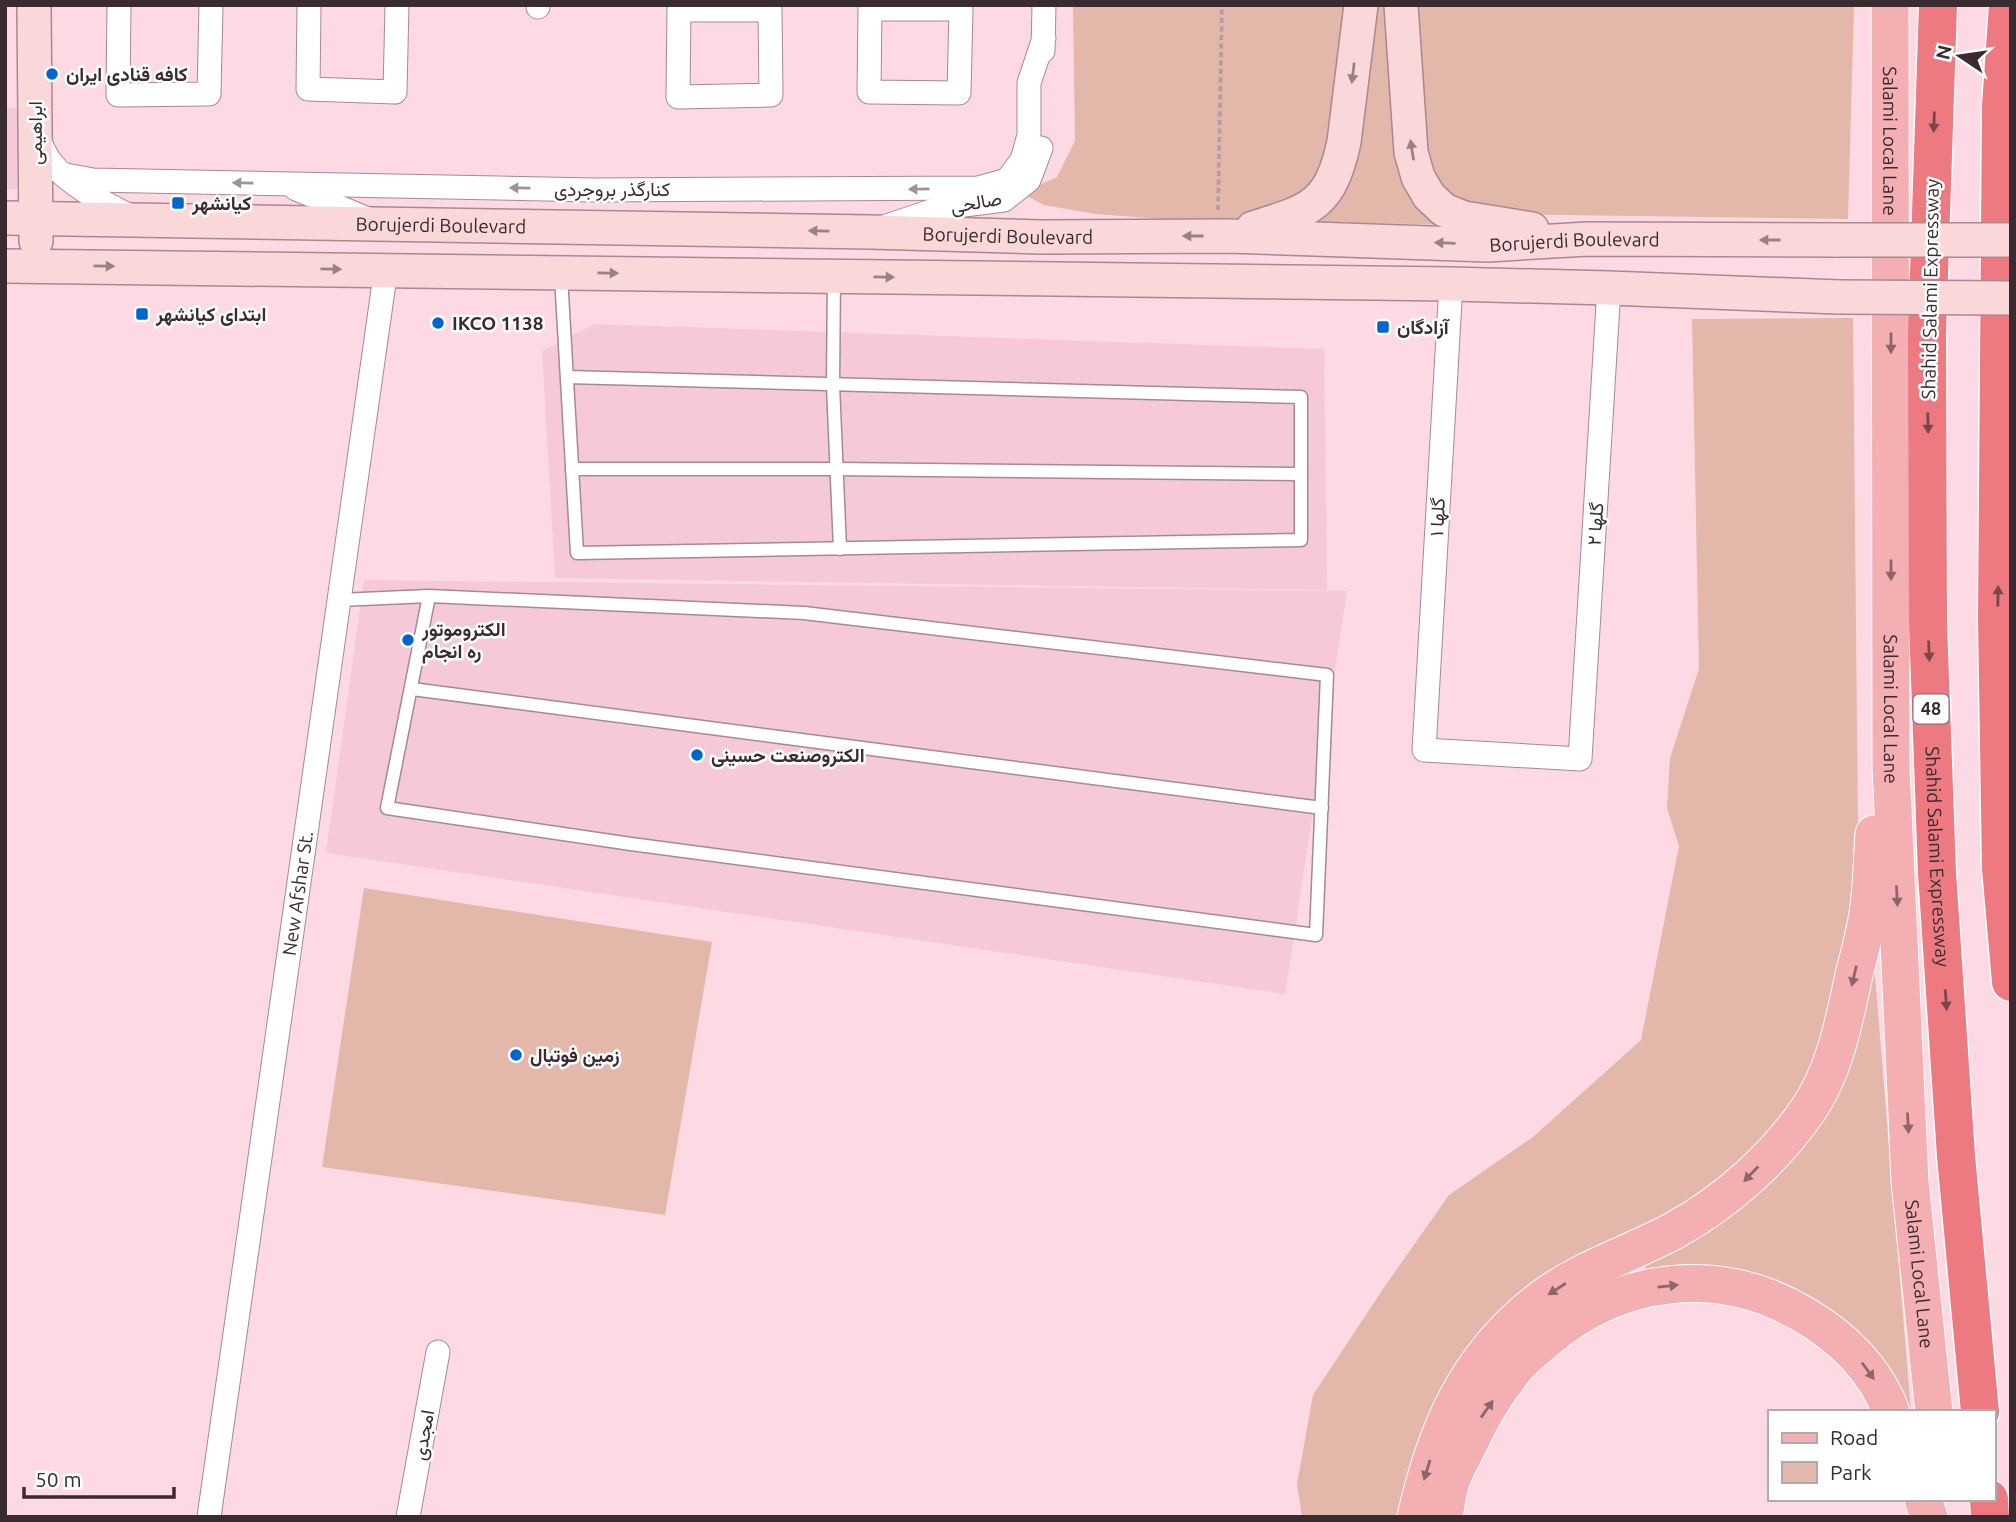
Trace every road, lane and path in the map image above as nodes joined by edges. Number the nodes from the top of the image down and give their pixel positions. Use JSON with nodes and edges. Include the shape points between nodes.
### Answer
{"nodes":[{"id":1,"x":34,"y":5,"type":"edge"},
{"id":2,"x":119,"y":5,"type":"edge"},
{"id":3,"x":211,"y":5,"type":"edge"},
{"id":4,"x":309,"y":5,"type":"edge"},
{"id":5,"x":397,"y":5,"type":"edge"},
{"id":6,"x":1044,"y":5,"type":"edge"},
{"id":7,"x":1222,"y":5,"type":"edge"},
{"id":8,"x":1361,"y":5,"type":"edge"},
{"id":9,"x":1401,"y":5,"type":"edge"},
{"id":10,"x":1890,"y":5,"type":"edge"},
{"id":11,"x":1938,"y":5,"type":"edge"},
{"id":12,"x":2008,"y":5,"type":"edge"},
{"id":13,"x":916,"y":7,"type":"edge"},
{"id":14,"x":724,"y":8,"type":"edge"},
{"id":15,"x":1044,"y":38,"type":"junction"},
{"id":16,"x":35,"y":134,"type":"junction"},
{"id":17,"x":66,"y":176,"type":"junction"},
{"id":18,"x":284,"y":184,"type":"junction"},
{"id":19,"x":21,"y":218,"type":"edge"},
{"id":20,"x":138,"y":220,"type":"junction"},
{"id":21,"x":380,"y":224,"type":"junction"},
{"id":22,"x":1224,"y":229,"type":"junction"},
{"id":23,"x":870,"y":232,"type":"junction"},
{"id":24,"x":1587,"y":239,"type":"junction"},
{"id":25,"x":2011,"y":240,"type":"edge"},
{"id":26,"x":20,"y":266,"type":"edge"},
{"id":27,"x":386,"y":270,"type":"junction"},
{"id":28,"x":561,"y":272,"type":"junction"},
{"id":29,"x":834,"y":276,"type":"junction"},
{"id":30,"x":1451,"y":284,"type":"junction"},
{"id":31,"x":1609,"y":288,"type":"junction"},
{"id":32,"x":2011,"y":298,"type":"edge"},
{"id":33,"x":567,"y":377,"type":"junction"},
{"id":34,"x":832,"y":385,"type":"junction"},
{"id":35,"x":572,"y":469,"type":"junction"},
{"id":36,"x":836,"y":469,"type":"junction"},
{"id":37,"x":1301,"y":474,"type":"junction"},
{"id":38,"x":840,"y":549,"type":"junction"},
{"id":39,"x":429,"y":596,"type":"junction"},
{"id":40,"x":339,"y":600,"type":"junction"},
{"id":41,"x":412,"y":689,"type":"junction"},
{"id":42,"x":1580,"y":759,"type":"joint"},
{"id":43,"x":1891,"y":766,"type":"junction"},
{"id":44,"x":1322,"y":808,"type":"junction"},
{"id":45,"x":2011,"y":982,"type":"edge"},
{"id":46,"x":438,"y":1352,"type":"dead end"},
{"id":47,"x":1890,"y":1410,"type":"edge"},
{"id":48,"x":1934,"y":1410,"type":"edge"},
{"id":49,"x":1980,"y":1410,"type":"edge"},
{"id":50,"x":209,"y":1517,"type":"edge"},
{"id":51,"x":408,"y":1517,"type":"edge"},
{"id":52,"x":1416,"y":1517,"type":"edge"},
{"id":53,"x":1444,"y":1517,"type":"edge"}],
"edges":[{"from":1,"to":16,"type":"main road","name":"ابراهیمی"},
{"from":2,"to":3,"type":"street","via":[[118,95],[209,94]]},
{"from":4,"to":5,"type":"street","via":[[308,89],[395,92]]},
{"from":6,"to":15,"type":"street","name":"صالحی"},
{"from":7,"to":22,"type":"path"},
{"from":8,"to":22,"type":"main road","one_way":true,"via":[[1344,142],[1331,182],[1318,201],[1301,213]]},
{"from":24,"to":9,"type":"main road","one_way":true,"via":[[1464,218],[1444,210],[1429,196],[1411,152]]},
{"from":10,"to":43,"type":"main road","name":"Salami Local Lane","one_way":true},
{"from":11,"to":49,"type":"highway","name":"Shahid Salami Expressway","number":"48","one_way":true,"via":[[1927,334],[1928,623],[1937,873]]},
{"from":45,"to":12,"type":"highway","one_way":true,"via":[[2001,868],[1997,618],[2001,106]]},
{"from":13,"to":13,"type":"street","via":[[870,9],[869,92],[960,93],[961,9]]},
{"from":14,"to":14,"type":"street","via":[[679,10],[678,97],[771,95],[770,10]]},
{"from":15,"to":18,"type":"street","name":"کنارگذر بروجردی","one_way":true,"via":[[1029,83],[1029,135],[1022,160],[1007,180],[978,188],[594,190]]},
{"from":15,"to":23,"type":"street","name":"صالحی","via":[[1043,143],[1029,180],[1004,200],[940,208]]},
{"from":16,"to":17,"type":"street","via":[[51,162]]},
{"from":16,"to":19,"type":"main road","name":"ابراهیمی"},
{"from":18,"to":17,"type":"street","name":"کنارگذر بروجردی","one_way":true},
{"from":17,"to":20,"type":"street","via":[[103,203]]},
{"from":18,"to":21,"type":"street"},
{"from":19,"to":20,"type":"main road","name":"Borujerdi Boulevard"},
{"from":19,"to":26,"type":"main road","name":"ابراهیمی"},
{"from":20,"to":21,"type":"main road","name":"Borujerdi Boulevard"},
{"from":23,"to":21,"type":"main road","name":"Borujerdi Boulevard","one_way":true},
{"from":22,"to":23,"type":"main road","name":"Borujerdi Boulevard","one_way":true,"via":[[1041,237]]},
{"from":24,"to":22,"type":"main road","name":"Borujerdi Boulevard","one_way":true,"via":[[1488,245]]},
{"from":25,"to":24,"type":"main road","name":"Borujerdi Boulevard","one_way":true,"bridge":true},
{"from":26,"to":27,"type":"main road","one_way":true},
{"from":27,"to":28,"type":"main road"},
{"from":27,"to":40,"type":"street","name":"New Afshar St."},
{"from":28,"to":29,"type":"main road","one_way":true},
{"from":28,"to":33,"type":"lane"},
{"from":29,"to":30,"type":"main road","one_way":true},
{"from":29,"to":34,"type":"lane"},
{"from":30,"to":31,"type":"main road"},
{"from":30,"to":42,"type":"street","name":"گلها ۱","via":[[1424,750]]},
{"from":31,"to":32,"type":"main road","bridge":true,"via":[[1839,298]]},
{"from":31,"to":42,"type":"street","name":"گلها ۲"},
{"from":33,"to":34,"type":"lane"},
{"from":33,"to":35,"type":"lane"},
{"from":34,"to":36,"type":"lane"},
{"from":34,"to":37,"type":"lane","via":[[1301,397]]},
{"from":35,"to":36,"type":"lane"},
{"from":35,"to":38,"type":"lane","via":[[577,553]]},
{"from":36,"to":37,"type":"lane"},
{"from":36,"to":38,"type":"lane"},
{"from":37,"to":38,"type":"lane","via":[[1301,540]]},
{"from":39,"to":40,"type":"lane"},
{"from":39,"to":41,"type":"lane"},
{"from":39,"to":44,"type":"lane","via":[[804,613],[1327,675]]},
{"from":40,"to":50,"type":"street","name":"New Afshar St."},
{"from":41,"to":44,"type":"lane"},
{"from":41,"to":44,"type":"lane","via":[[387,808],[1316,935]]},
{"from":43,"to":48,"type":"main road","name":"Salami Local Lane","one_way":true,"via":[[1910,1182]]},
{"from":43,"to":52,"type":"main road","one_way":true,"via":[[1876,811],[1868,913],[1841,1033],[1809,1109],[1744,1181],[1707,1210],[1577,1276],[1535,1304],[1497,1341],[1453,1403],[1425,1475]]},
{"from":46,"to":51,"type":"street","name":"امجدی"},
{"from":53,"to":47,"type":"main road","one_way":true,"via":[[1450,1484],[1480,1419],[1519,1363],[1576,1317],[1641,1289],[1681,1284],[1723,1287],[1771,1298],[1794,1309],[1856,1356]]}]}
